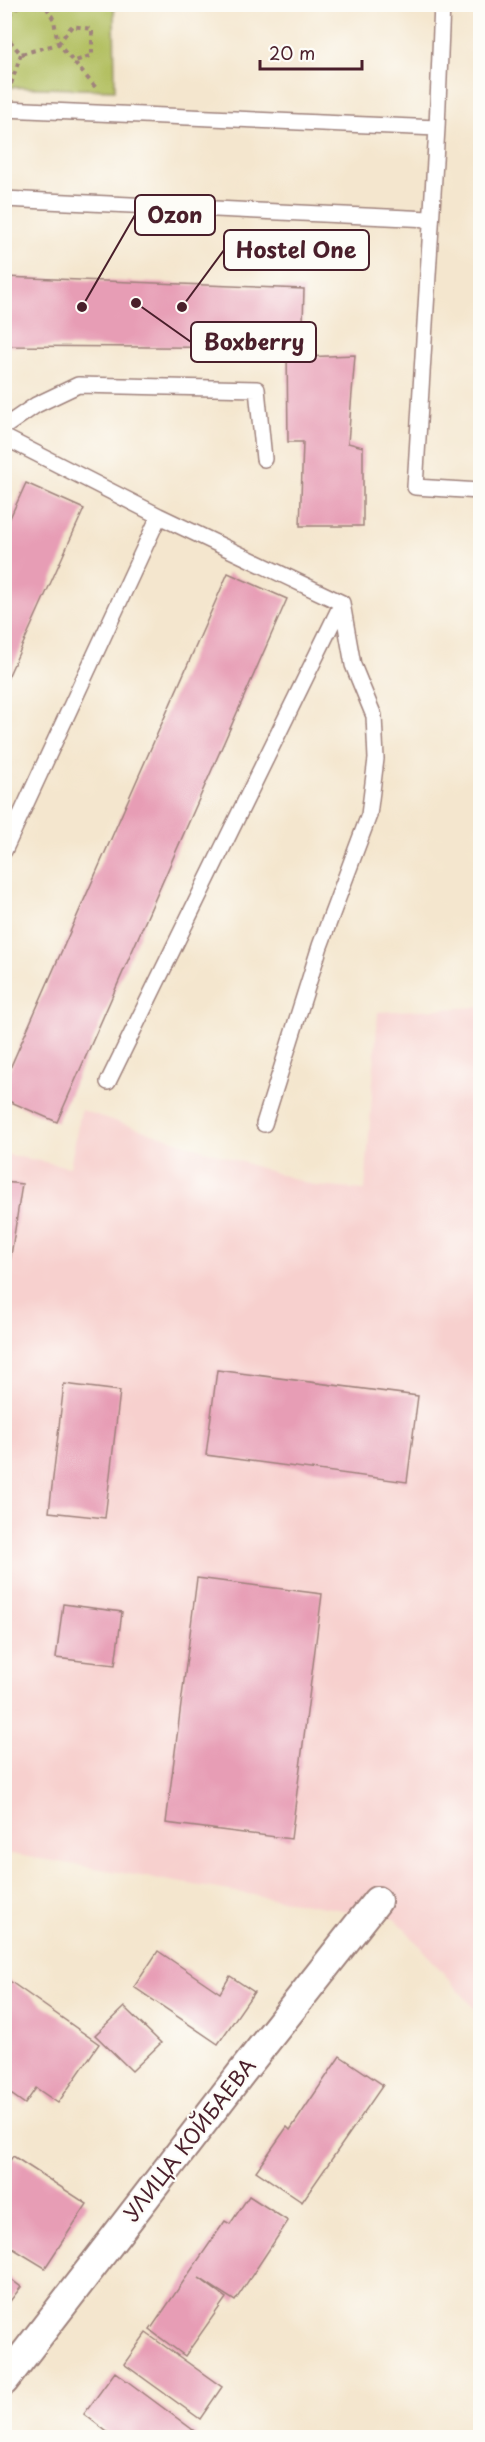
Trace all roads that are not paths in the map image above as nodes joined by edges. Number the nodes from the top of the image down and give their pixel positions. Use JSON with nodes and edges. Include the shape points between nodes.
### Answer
{"nodes":[{"id":1,"x":442,"y":4,"type":"edge"},
{"id":2,"x":6,"y":102,"type":"edge"},
{"id":3,"x":437,"y":128,"type":"junction"},
{"id":4,"x":4,"y":199,"type":"edge"},
{"id":5,"x":430,"y":219,"type":"junction"},
{"id":6,"x":4,"y":427,"type":"edge"},
{"id":7,"x":4,"y":437,"type":"edge"},
{"id":8,"x":264,"y":459,"type":"dead end"},
{"id":9,"x":480,"y":491,"type":"edge"},
{"id":10,"x":159,"y":516,"type":"junction"},
{"id":11,"x":342,"y":603,"type":"junction"},
{"id":12,"x":4,"y":851,"type":"edge"},
{"id":13,"x":108,"y":1082,"type":"dead end"},
{"id":14,"x":264,"y":1124,"type":"dead end"},
{"id":15,"x":377,"y":1901,"type":"dead end"},
{"id":16,"x":4,"y":2381,"type":"edge"}],
"edges":[{"from":1,"to":3,"type":"lane"},
{"from":2,"to":3,"type":"lane"},
{"from":3,"to":5,"type":"lane"},
{"from":4,"to":5,"type":"lane"},
{"from":5,"to":9,"type":"lane","via":[[415,487]]},
{"from":6,"to":8,"type":"lane","via":[[36,405],[78,385],[257,389]]},
{"from":7,"to":10,"type":"lane"},
{"from":10,"to":11,"type":"lane"},
{"from":10,"to":12,"type":"lane"},
{"from":11,"to":13,"type":"lane"},
{"from":11,"to":14,"type":"lane","via":[[353,665],[374,716],[376,759],[369,815],[320,946]]},
{"from":15,"to":16,"type":"street","name":"УЛИЦА КОЙБАЕВА"}]}
